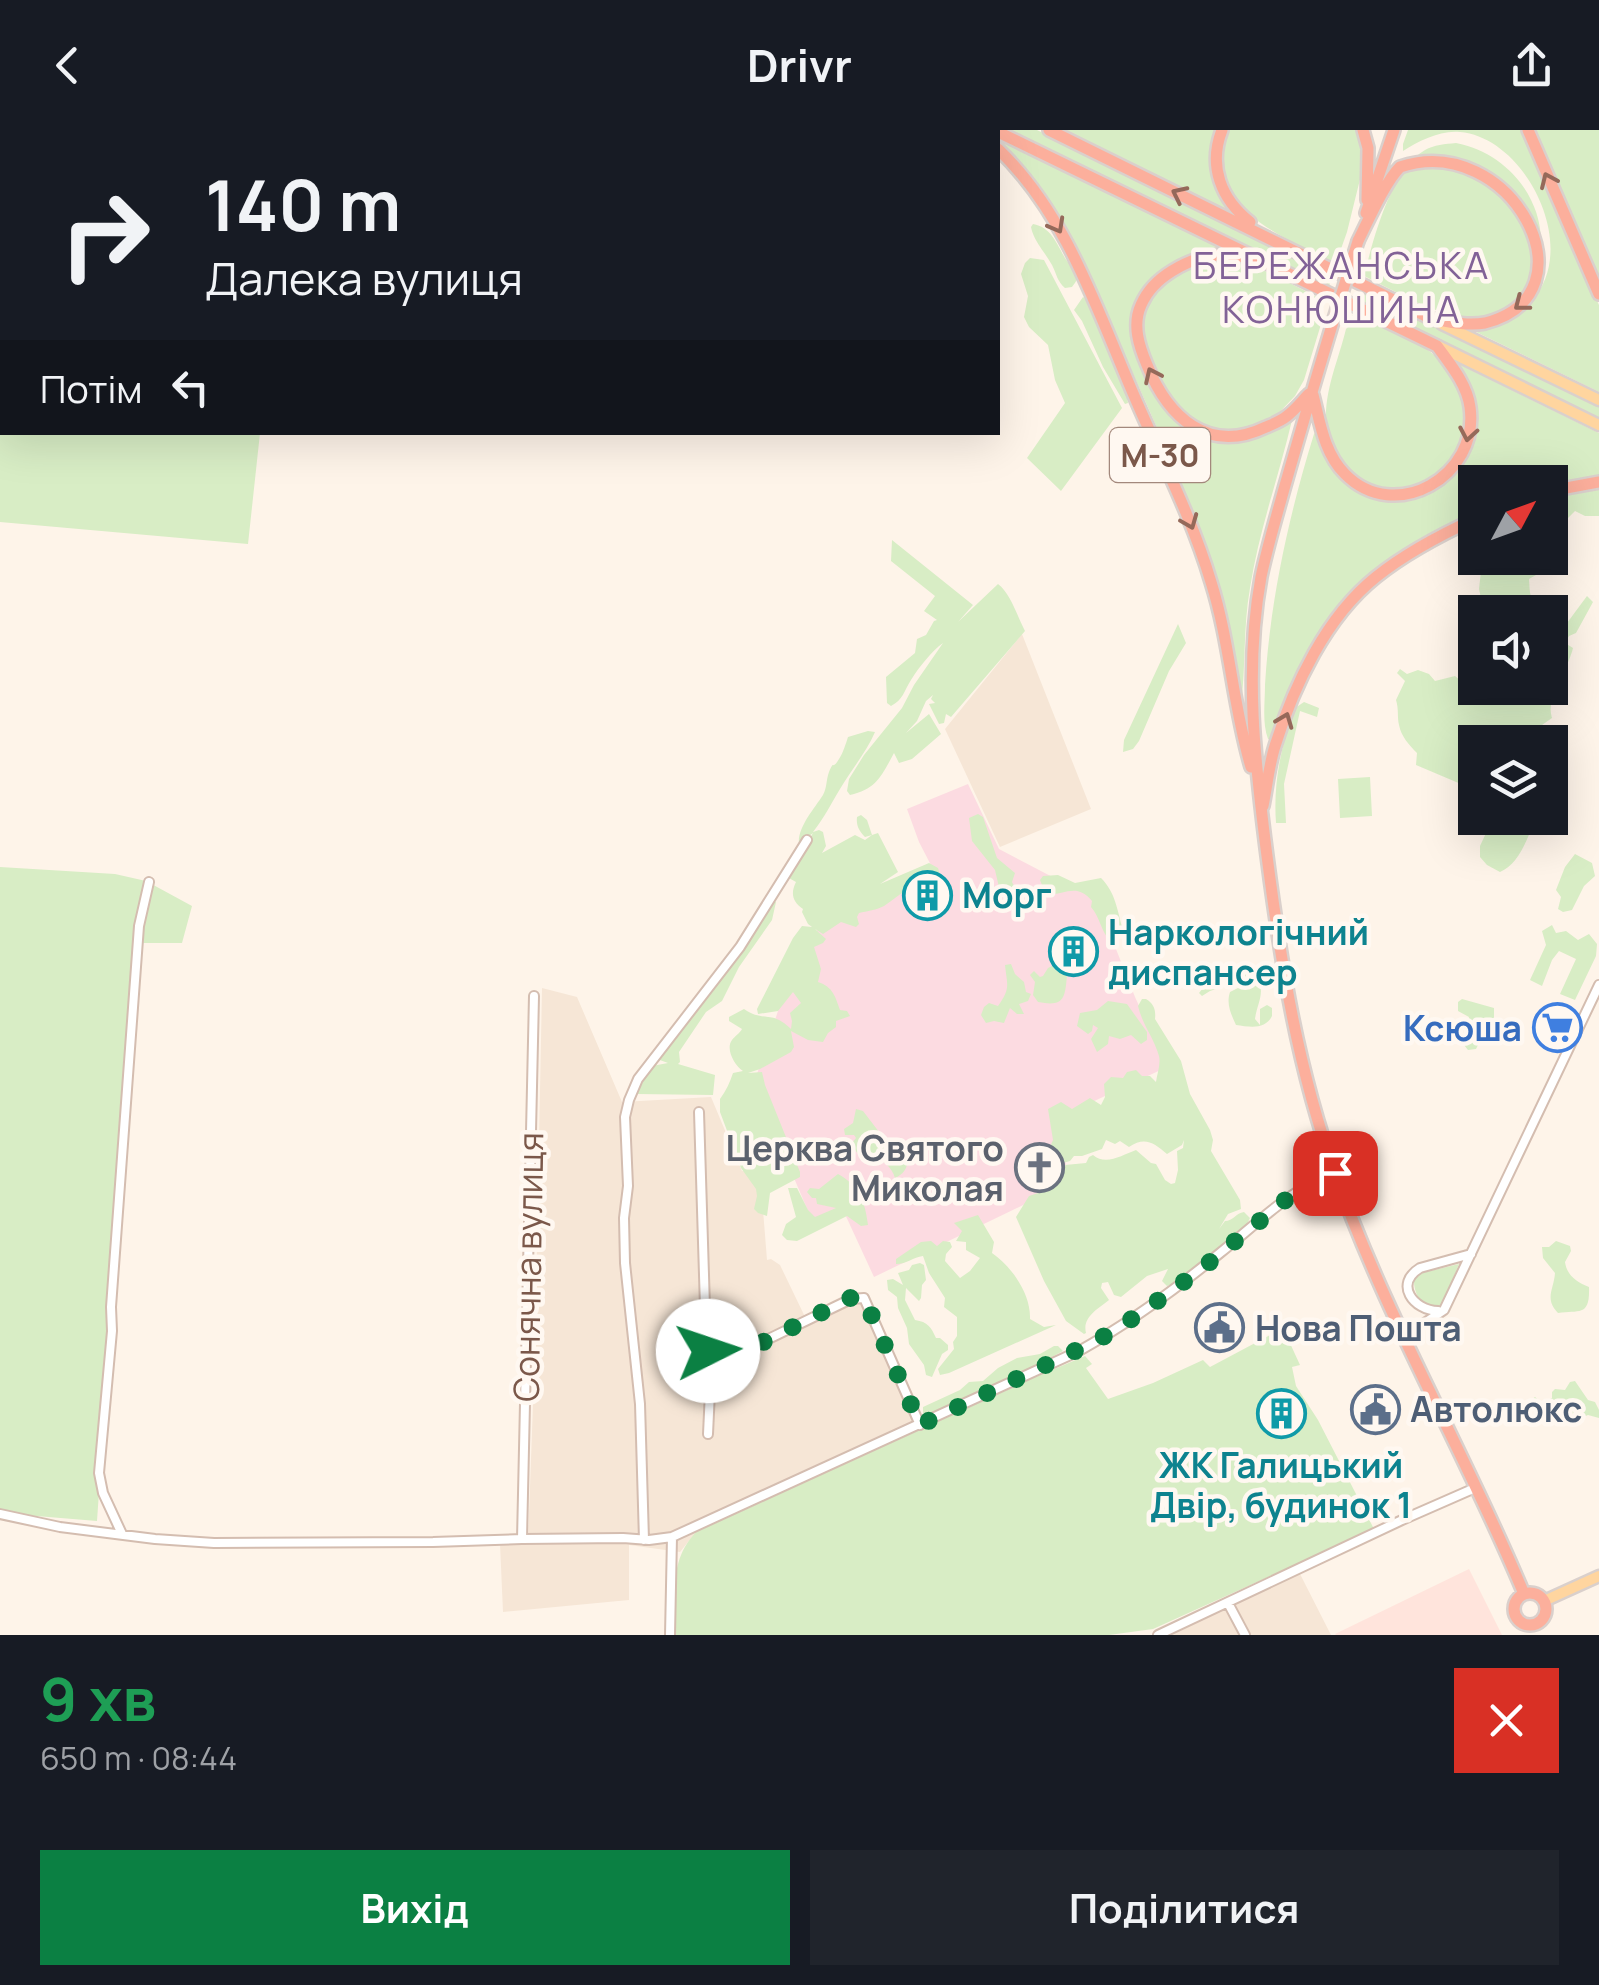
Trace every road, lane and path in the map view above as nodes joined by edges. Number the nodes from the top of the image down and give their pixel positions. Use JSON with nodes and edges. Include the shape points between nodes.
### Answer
{"nodes":[{"id":1,"x":1049,"y":130,"type":"edge"},
{"id":2,"x":1222,"y":130,"type":"edge"},
{"id":3,"x":1363,"y":130,"type":"edge"},
{"id":4,"x":1394,"y":130,"type":"edge"},
{"id":5,"x":1528,"y":130,"type":"edge"},
{"id":6,"x":1000,"y":133,"type":"edge"},
{"id":7,"x":1422,"y":148,"type":"dead end"},
{"id":8,"x":1000,"y":151,"type":"edge"},
{"id":9,"x":1366,"y":211,"type":"junction"},
{"id":10,"x":1269,"y":238,"type":"junction"},
{"id":11,"x":1358,"y":241,"type":"junction"},
{"id":12,"x":1549,"y":252,"type":"dead end"},
{"id":13,"x":1258,"y":260,"type":"junction"},
{"id":14,"x":1599,"y":294,"type":"edge"},
{"id":15,"x":1432,"y":319,"type":"junction"},
{"id":16,"x":1437,"y":346,"type":"junction"},
{"id":17,"x":1312,"y":391,"type":"junction"},
{"id":18,"x":1599,"y":400,"type":"edge"},
{"id":19,"x":1599,"y":425,"type":"edge"},
{"id":20,"x":1599,"y":482,"type":"edge"},
{"id":21,"x":1568,"y":487,"type":"edge"},
{"id":22,"x":1458,"y":528,"type":"edge"},
{"id":23,"x":1258,"y":788,"type":"junction"},
{"id":24,"x":1261,"y":815,"type":"junction"},
{"id":25,"x":807,"y":840,"type":"dead end"},
{"id":26,"x":149,"y":882,"type":"dead end"},
{"id":27,"x":1599,"y":985,"type":"edge"},
{"id":28,"x":534,"y":996,"type":"dead end"},
{"id":29,"x":699,"y":1112,"type":"dead end"},
{"id":30,"x":1335,"y":1173,"type":"junction"},
{"id":31,"x":1471,"y":1254,"type":"junction"},
{"id":32,"x":1444,"y":1310,"type":"junction"},
{"id":33,"x":1405,"y":1336,"type":"junction"},
{"id":34,"x":714,"y":1359,"type":"junction"},
{"id":35,"x":920,"y":1425,"type":"junction"},
{"id":36,"x":708,"y":1434,"type":"dead end"},
{"id":37,"x":1475,"y":1488,"type":"junction"},
{"id":38,"x":0,"y":1514,"type":"edge"},
{"id":39,"x":122,"y":1534,"type":"junction"},
{"id":40,"x":672,"y":1537,"type":"junction"},
{"id":41,"x":522,"y":1538,"type":"junction"},
{"id":42,"x":644,"y":1540,"type":"junction"},
{"id":43,"x":1599,"y":1576,"type":"edge"},
{"id":44,"x":1524,"y":1594,"type":"junction"},
{"id":45,"x":1544,"y":1601,"type":"junction"},
{"id":46,"x":1228,"y":1603,"type":"junction"},
{"id":47,"x":1538,"y":1622,"type":"junction"},
{"id":48,"x":670,"y":1635,"type":"edge"},
{"id":49,"x":1158,"y":1635,"type":"edge"},
{"id":50,"x":1244,"y":1635,"type":"edge"},
{"id":51,"x":1544,"y":1635,"type":"edge"}],
"edges":[{"from":10,"to":1,"type":"highway","one_way":true},
{"from":2,"to":10,"type":"highway","via":[[1216,174],[1242,216]]},
{"from":3,"to":9,"type":"highway"},
{"from":4,"to":9,"type":"highway"},
{"from":14,"to":5,"type":"highway","one_way":true},
{"from":6,"to":13,"type":"highway"},
{"from":7,"to":11,"type":"highway","number":"М-30","via":[[1396,170]]},
{"from":8,"to":23,"type":"highway","number":"М-30","one_way":true,"via":[[1054,219],[1186,514],[1212,585]]},
{"from":9,"to":11,"type":"highway"},
{"from":10,"to":15,"type":"highway"},
{"from":11,"to":17,"type":"highway","number":"М-30","bridge":true},
{"from":12,"to":15,"type":"highway","one_way":true,"via":[[1538,289],[1516,311],[1473,324]]},
{"from":13,"to":16,"type":"highway"},
{"from":17,"to":13,"type":"highway","one_way":true,"via":[[1286,417],[1241,436],[1221,436],[1182,420],[1154,382],[1138,340],[1140,306],[1150,290],[1163,276],[1213,254]]},
{"from":15,"to":18,"type":"main road"},
{"from":16,"to":17,"type":"highway","one_way":true,"via":[[1465,390],[1471,419],[1461,458],[1429,487],[1385,494],[1346,475],[1326,446]]},
{"from":16,"to":19,"type":"main road"},
{"from":17,"to":23,"type":"highway","number":"М-30","via":[[1261,577],[1251,702]]},
{"from":20,"to":21,"type":"highway"},
{"from":24,"to":22,"type":"highway","one_way":true,"via":[[1284,720],[1337,621],[1374,579]]},
{"from":23,"to":24,"type":"highway","number":"М-30"},
{"from":24,"to":30,"type":"highway","number":"М-30","via":[[1292,1021]]},
{"from":25,"to":42,"type":"street","via":[[740,947],[638,1079],[625,1117],[625,1264],[640,1404]]},
{"from":26,"to":39,"type":"street","via":[[140,926],[99,1474]]},
{"from":27,"to":31,"type":"street"},
{"from":28,"to":41,"type":"street","name":"Сонячна вулиця"},
{"from":29,"to":34,"type":"street","via":[[706,1340]]},
{"from":30,"to":33,"type":"highway","number":"М-30"},
{"from":30,"to":35,"type":"street","via":[[1300,1188],[1098,1340]]},
{"from":31,"to":32,"type":"street"},
{"from":31,"to":32,"type":"street","via":[[1420,1268],[1410,1279],[1412,1299],[1421,1308]]},
{"from":32,"to":33,"type":"street"},
{"from":33,"to":37,"type":"highway","number":"М-30"},
{"from":34,"to":35,"type":"street","via":[[728,1360],[850,1298],[864,1298]]},
{"from":34,"to":36,"type":"street"},
{"from":35,"to":40,"type":"street"},
{"from":37,"to":44,"type":"highway","number":"М-30"},
{"from":37,"to":46,"type":"street"},
{"from":38,"to":39,"type":"street"},
{"from":39,"to":41,"type":"street","via":[[214,1544]]},
{"from":40,"to":42,"type":"street"},
{"from":40,"to":48,"type":"street"},
{"from":41,"to":42,"type":"street"},
{"from":43,"to":45,"type":"main road"},
{"from":44,"to":45,"type":"highway"},
{"from":44,"to":47,"type":"highway","number":"М-30","via":[[1516,1614],[1525,1624]]},
{"from":45,"to":47,"type":"highway"},
{"from":46,"to":49,"type":"street"},
{"from":46,"to":50,"type":"street"},
{"from":47,"to":51,"type":"highway","number":"М-30"}]}
